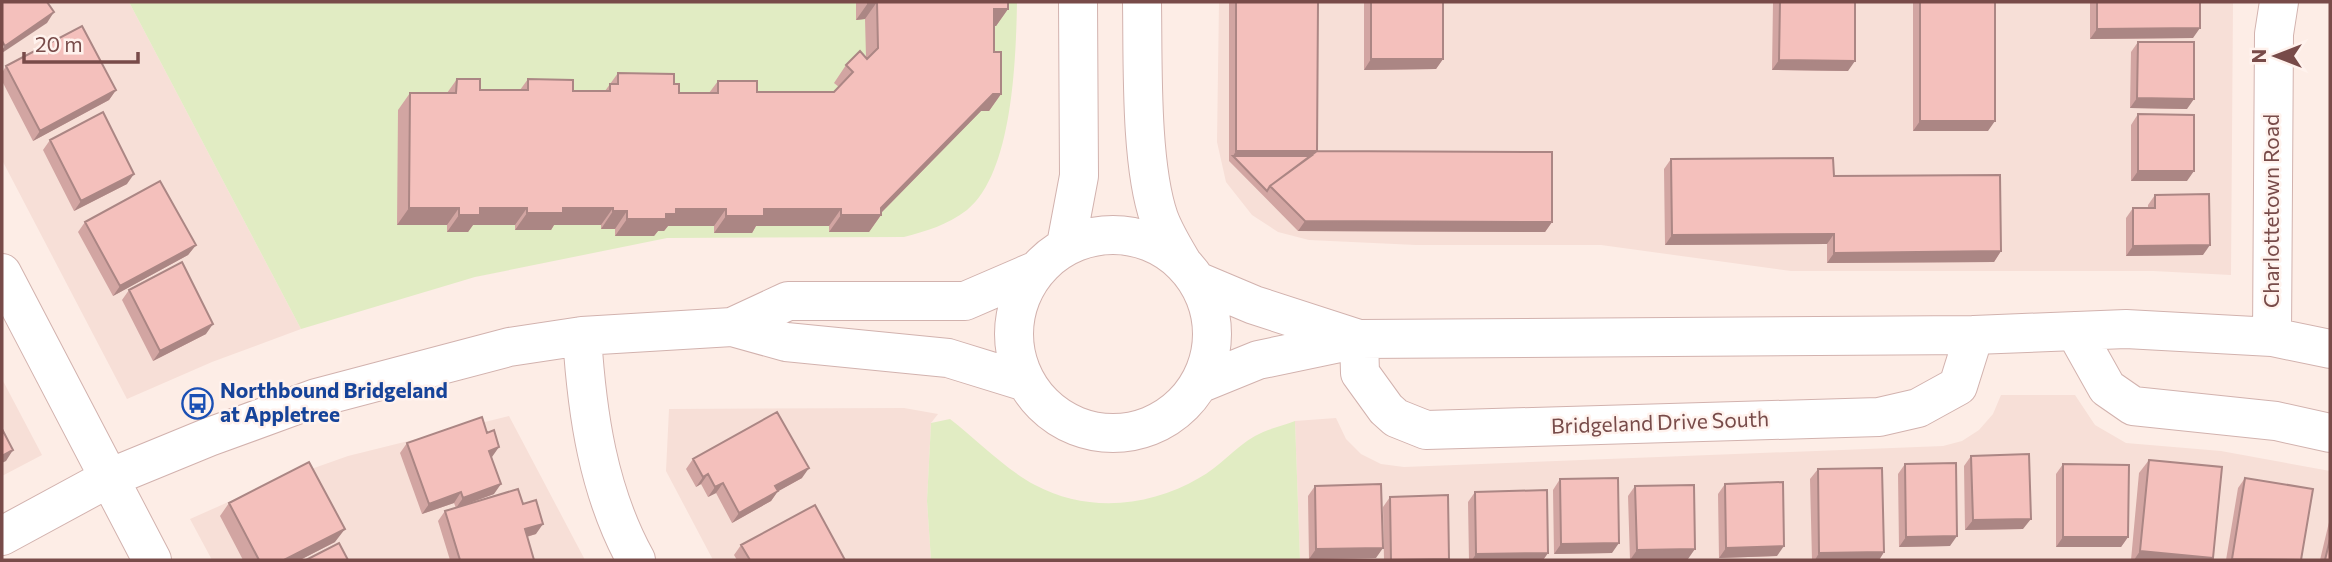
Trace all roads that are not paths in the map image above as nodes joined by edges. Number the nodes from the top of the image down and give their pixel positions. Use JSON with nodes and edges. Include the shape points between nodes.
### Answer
{"nodes":[{"id":1,"x":1078,"y":2,"type":"edge"},
{"id":2,"x":1142,"y":2,"type":"edge"},
{"id":3,"x":2279,"y":2,"type":"edge"},
{"id":4,"x":1066,"y":245,"type":"junction"},
{"id":5,"x":1037,"y":270,"type":"junction"},
{"id":6,"x":1189,"y":271,"type":"junction"},
{"id":7,"x":2,"y":273,"type":"edge"},
{"id":8,"x":732,"y":327,"type":"junction"},
{"id":9,"x":2075,"y":331,"type":"junction"},
{"id":10,"x":1974,"y":335,"type":"junction"},
{"id":11,"x":582,"y":336,"type":"junction"},
{"id":12,"x":2272,"y":337,"type":"junction"},
{"id":13,"x":1359,"y":339,"type":"junction"},
{"id":14,"x":2330,"y":349,"type":"edge"},
{"id":15,"x":1026,"y":382,"type":"junction"},
{"id":16,"x":1199,"y":384,"type":"junction"},
{"id":17,"x":2330,"y":433,"type":"edge"},
{"id":18,"x":109,"y":478,"type":"junction"},
{"id":19,"x":2,"y":536,"type":"edge"},
{"id":20,"x":152,"y":560,"type":"edge"},
{"id":21,"x":636,"y":560,"type":"edge"}],
"edges":[{"from":1,"to":4,"type":"street","via":[[1079,176]]},
{"from":2,"to":6,"type":"street","via":[[1154,200],[1167,236]]},
{"from":3,"to":12,"type":"street","name":"Charlottetown Road","via":[[2274,34]]},
{"from":4,"to":5,"type":"street"},
{"from":4,"to":6,"type":"street","via":[[1115,234],[1149,241]]},
{"from":5,"to":8,"type":"street","via":[[965,301],[788,301]]},
{"from":5,"to":15,"type":"street","via":[[1021,300],[1015,334]]},
{"from":6,"to":13,"type":"street","via":[[1254,305]]},
{"from":6,"to":16,"type":"street","via":[[1210,322],[1209,354]]},
{"from":7,"to":18,"type":"street"},
{"from":8,"to":11,"type":"street"},
{"from":8,"to":15,"type":"street","via":[[786,342],[948,358]]},
{"from":9,"to":10,"type":"street"},
{"from":9,"to":12,"type":"street","via":[[2126,329]]},
{"from":9,"to":17,"type":"street","via":[[2107,388],[2133,406],[2276,421]]},
{"from":10,"to":13,"type":"street"},
{"from":10,"to":13,"type":"street","name":"Bridgeland Drive South","via":[[1958,386],[1918,408],[1879,417],[1426,430],[1386,409],[1360,373]]},
{"from":11,"to":18,"type":"street","via":[[509,347],[316,398]]},
{"from":11,"to":21,"type":"street","via":[[585,393],[604,488]]},
{"from":12,"to":14,"type":"street"},
{"from":13,"to":16,"type":"street","via":[[1258,360]]},
{"from":15,"to":16,"type":"street","via":[[1054,416],[1100,434],[1158,423]]},
{"from":18,"to":19,"type":"street"},
{"from":18,"to":20,"type":"street"}]}
